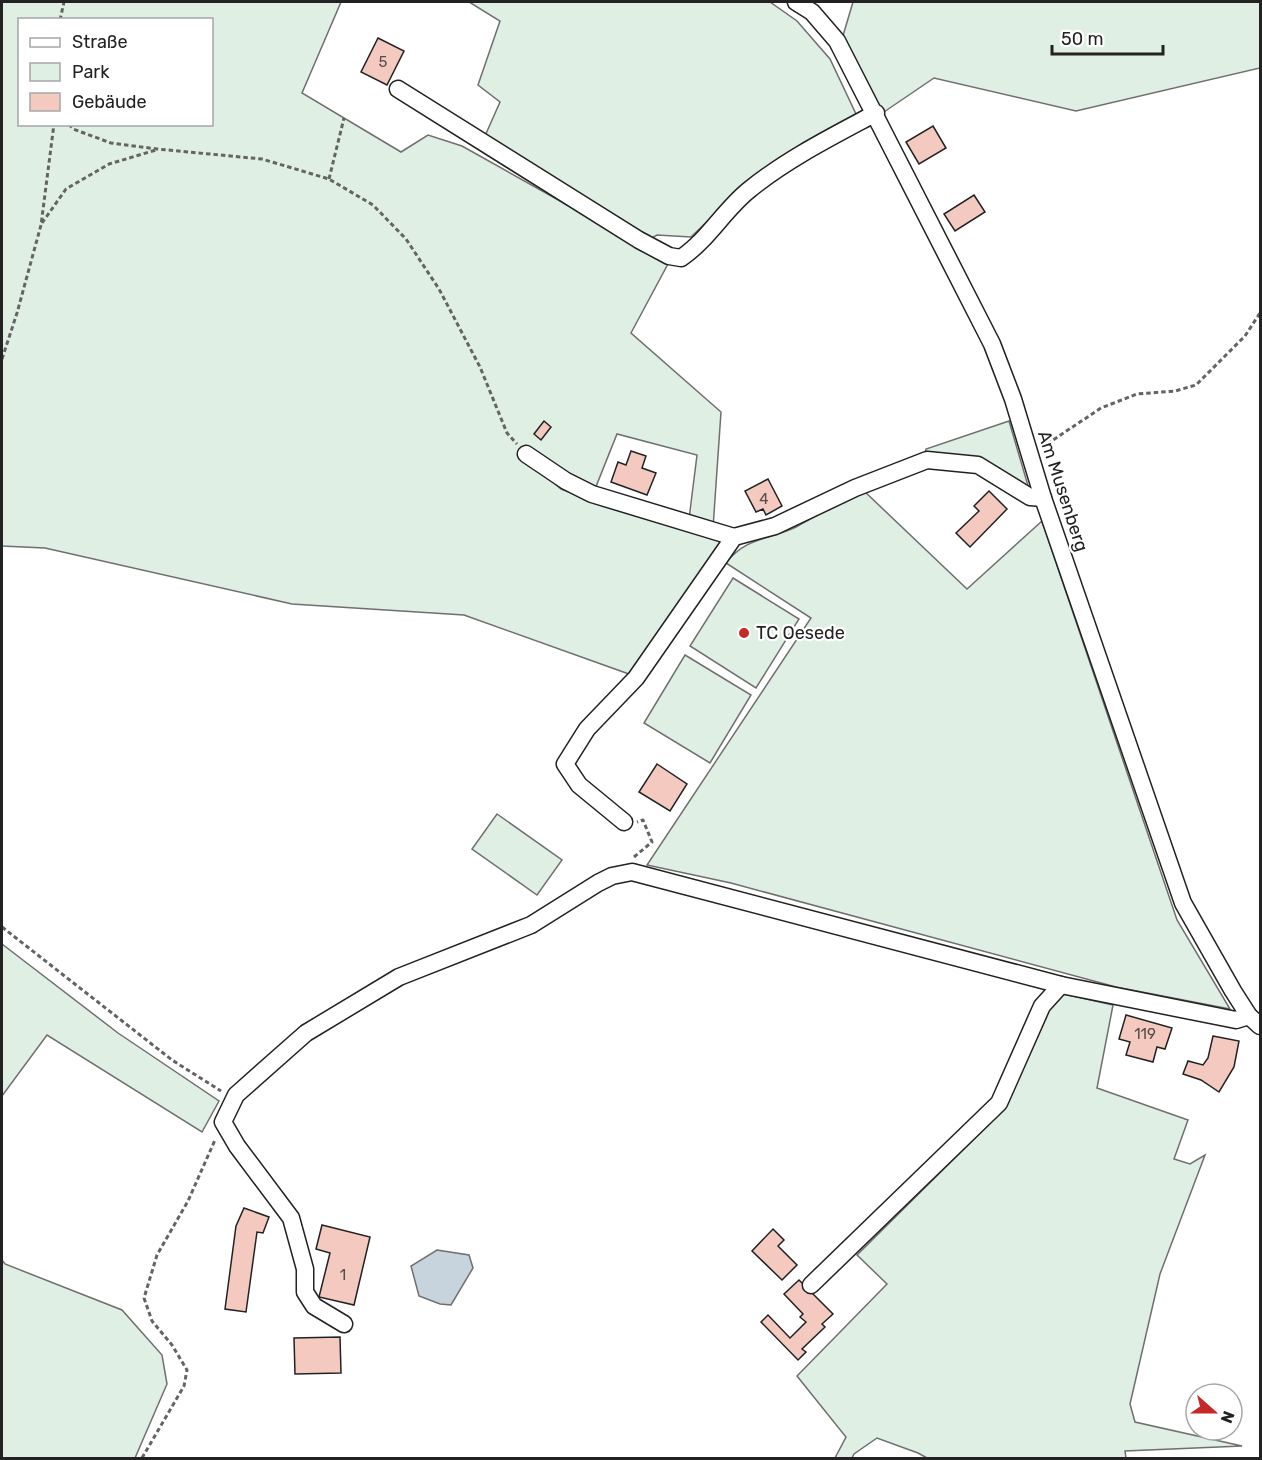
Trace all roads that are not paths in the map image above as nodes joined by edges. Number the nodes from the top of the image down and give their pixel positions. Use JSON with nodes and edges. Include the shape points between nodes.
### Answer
{"nodes":[{"id":1,"x":796,"y":2,"type":"edge"},
{"id":2,"x":398,"y":89,"type":"dead end"},
{"id":3,"x":876,"y":113,"type":"junction"},
{"id":4,"x":526,"y":454,"type":"road end"},
{"id":5,"x":1042,"y":498,"type":"junction"},
{"id":6,"x":734,"y":537,"type":"junction"},
{"id":7,"x":624,"y":822,"type":"road end"},
{"id":8,"x":1061,"y":985,"type":"junction"},
{"id":9,"x":1255,"y":1021,"type":"edge"},
{"id":10,"x":812,"y":1286,"type":"dead end"},
{"id":11,"x":344,"y":1324,"type":"dead end"}],
"edges":[{"from":1,"to":3,"type":"street","name":"Am Musenberg","via":[[812,12],[837,41]]},
{"from":2,"to":3,"type":"street","via":[[639,240],[681,258],[696,248],[750,189],[810,148]]},
{"from":3,"to":5,"type":"street","name":"Am Musenberg","via":[[992,344]]},
{"from":4,"to":6,"type":"street","via":[[592,494]]},
{"from":5,"to":6,"type":"street","via":[[1030,497],[978,465],[927,460],[775,526]]},
{"from":5,"to":9,"type":"street","name":"Am Musenberg","via":[[1183,903]]},
{"from":6,"to":7,"type":"street","via":[[636,678],[587,729],[565,764],[579,785]]},
{"from":8,"to":9,"type":"street"},
{"from":8,"to":10,"type":"street","via":[[1042,1006],[999,1103]]},
{"from":8,"to":11,"type":"street","via":[[632,872],[612,876],[531,925],[399,977],[306,1033],[236,1095],[223,1122],[291,1218],[305,1269],[305,1292],[315,1306]]}]}
